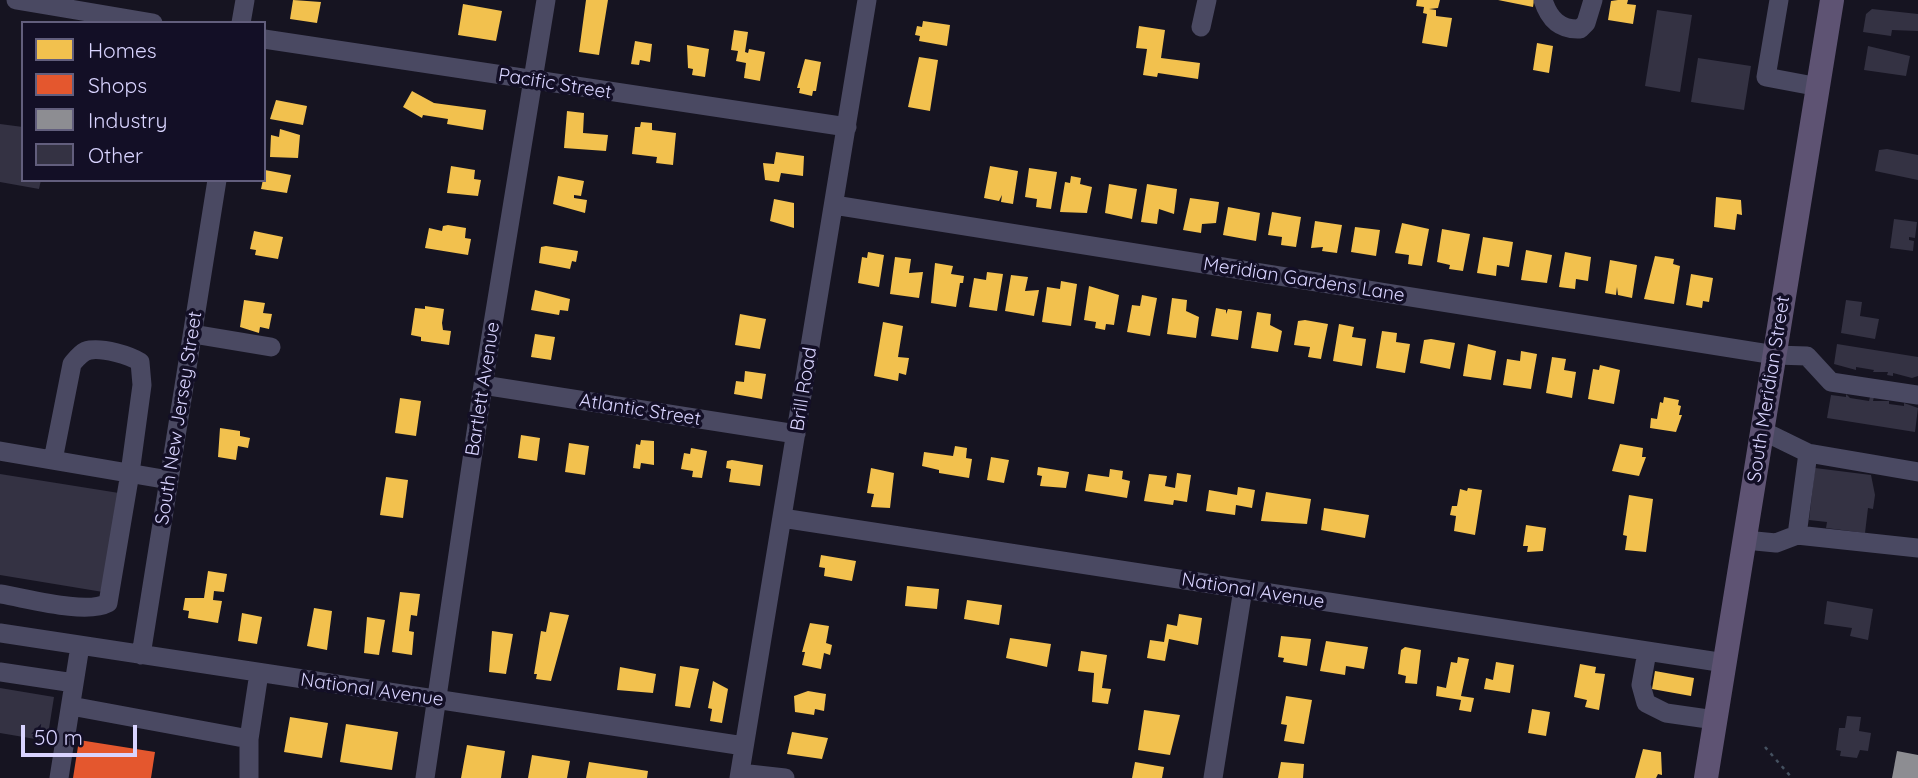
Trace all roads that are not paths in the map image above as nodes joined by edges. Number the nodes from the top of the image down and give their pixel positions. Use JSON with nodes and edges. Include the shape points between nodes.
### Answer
{"nodes":[{"id":1,"x":16,"y":0,"type":"edge"},
{"id":2,"x":245,"y":0,"type":"edge"},
{"id":3,"x":546,"y":0,"type":"edge"},
{"id":4,"x":867,"y":0,"type":"edge"},
{"id":5,"x":1207,"y":0,"type":"edge"},
{"id":6,"x":1543,"y":0,"type":"edge"},
{"id":7,"x":1593,"y":0,"type":"edge"},
{"id":8,"x":1779,"y":0,"type":"edge"},
{"id":9,"x":1832,"y":0,"type":"edge"},
{"id":10,"x":141,"y":21,"type":"edge"},
{"id":11,"x":241,"y":21,"type":"edge"},
{"id":12,"x":1201,"y":27,"type":"dead end"},
{"id":13,"x":266,"y":39,"type":"edge"},
{"id":14,"x":533,"y":81,"type":"junction"},
{"id":15,"x":1818,"y":87,"type":"junction"},
{"id":16,"x":846,"y":127,"type":"junction"},
{"id":17,"x":217,"y":182,"type":"edge"},
{"id":18,"x":834,"y":205,"type":"junction"},
{"id":19,"x":193,"y":334,"type":"junction"},
{"id":20,"x":271,"y":347,"type":"dead end"},
{"id":21,"x":1775,"y":355,"type":"junction"},
{"id":22,"x":483,"y":385,"type":"junction"},
{"id":23,"x":1918,"y":394,"type":"edge"},
{"id":24,"x":1763,"y":431,"type":"junction"},
{"id":25,"x":796,"y":434,"type":"junction"},
{"id":26,"x":0,"y":451,"type":"edge"},
{"id":27,"x":1808,"y":453,"type":"junction"},
{"id":28,"x":53,"y":460,"type":"junction"},
{"id":29,"x":1918,"y":472,"type":"edge"},
{"id":30,"x":130,"y":473,"type":"junction"},
{"id":31,"x":169,"y":480,"type":"junction"},
{"id":32,"x":782,"y":517,"type":"junction"},
{"id":33,"x":1797,"y":535,"type":"junction"},
{"id":34,"x":1745,"y":540,"type":"junction"},
{"id":35,"x":1918,"y":548,"type":"edge"},
{"id":36,"x":1243,"y":589,"type":"junction"},
{"id":37,"x":0,"y":594,"type":"edge"},
{"id":38,"x":0,"y":634,"type":"edge"},
{"id":39,"x":80,"y":646,"type":"junction"},
{"id":40,"x":1647,"y":652,"type":"junction"},
{"id":41,"x":141,"y":655,"type":"junction"},
{"id":42,"x":1725,"y":663,"type":"junction"},
{"id":43,"x":0,"y":671,"type":"edge"},
{"id":44,"x":259,"y":673,"type":"junction"},
{"id":45,"x":74,"y":683,"type":"junction"},
{"id":46,"x":436,"y":699,"type":"junction"},
{"id":47,"x":71,"y":706,"type":"junction"},
{"id":48,"x":1715,"y":720,"type":"junction"},
{"id":49,"x":249,"y":738,"type":"junction"},
{"id":50,"x":744,"y":746,"type":"junction"},
{"id":51,"x":739,"y":775,"type":"edge"},
{"id":52,"x":59,"y":778,"type":"edge"},
{"id":53,"x":249,"y":778,"type":"edge"},
{"id":54,"x":425,"y":778,"type":"edge"},
{"id":55,"x":785,"y":778,"type":"edge"},
{"id":56,"x":1213,"y":778,"type":"edge"},
{"id":57,"x":1706,"y":778,"type":"edge"}],
"edges":[{"from":1,"to":10,"type":"street"},
{"from":2,"to":11,"type":"street"},
{"from":3,"to":14,"type":"street","name":"Bartlett Avenue"},
{"from":4,"to":16,"type":"street","name":"Brill Road"},
{"from":5,"to":12,"type":"street"},
{"from":6,"to":7,"type":"street","via":[[1553,21],[1580,29],[1587,23]]},
{"from":8,"to":15,"type":"street","via":[[1766,77]]},
{"from":9,"to":15,"type":"main road","name":"South Meridian Street"},
{"from":13,"to":14,"type":"street","name":"Pacific Street"},
{"from":14,"to":16,"type":"street","name":"Pacific Street"},
{"from":14,"to":22,"type":"street","name":"Bartlett Avenue"},
{"from":15,"to":21,"type":"main road","name":"South Meridian Street"},
{"from":16,"to":18,"type":"street","name":"Brill Road"},
{"from":17,"to":19,"type":"street","name":"South New Jersey Street"},
{"from":18,"to":21,"type":"street","name":"Meridian Gardens Lane"},
{"from":18,"to":25,"type":"street","name":"Brill Road"},
{"from":19,"to":20,"type":"street"},
{"from":19,"to":31,"type":"street","name":"South New Jersey Street"},
{"from":21,"to":23,"type":"street","name":"Meridian Gardens Lane","via":[[1807,356],[1831,382]]},
{"from":21,"to":24,"type":"main road","name":"South Meridian Street"},
{"from":22,"to":25,"type":"street","name":"Atlantic Street"},
{"from":22,"to":46,"type":"street","name":"Bartlett Avenue"},
{"from":24,"to":27,"type":"street"},
{"from":24,"to":34,"type":"main road","name":"South Meridian Street"},
{"from":25,"to":32,"type":"street","name":"Brill Road"},
{"from":26,"to":28,"type":"street"},
{"from":27,"to":29,"type":"street"},
{"from":27,"to":33,"type":"street"},
{"from":28,"to":30,"type":"street"},
{"from":28,"to":30,"type":"street","via":[[72,364],[90,350],[132,357],[140,362],[142,372]]},
{"from":30,"to":31,"type":"street"},
{"from":30,"to":37,"type":"street","via":[[108,603],[86,607]]},
{"from":31,"to":41,"type":"street","name":"South New Jersey Street"},
{"from":32,"to":36,"type":"street","name":"National Avenue"},
{"from":32,"to":50,"type":"street","name":"Brill Road"},
{"from":33,"to":34,"type":"street","via":[[1776,543]]},
{"from":33,"to":35,"type":"street"},
{"from":34,"to":42,"type":"main road","name":"South Meridian Street"},
{"from":36,"to":40,"type":"street","name":"National Avenue"},
{"from":36,"to":56,"type":"street"},
{"from":38,"to":39,"type":"street","name":"National Avenue"},
{"from":39,"to":41,"type":"street","name":"National Avenue"},
{"from":39,"to":45,"type":"street"},
{"from":40,"to":42,"type":"street","name":"National Avenue"},
{"from":40,"to":48,"type":"street","via":[[1641,685],[1646,703],[1666,713]]},
{"from":41,"to":44,"type":"street","name":"National Avenue"},
{"from":42,"to":48,"type":"main road","name":"South Meridian Street"},
{"from":43,"to":45,"type":"street"},
{"from":44,"to":46,"type":"street","name":"National Avenue"},
{"from":44,"to":49,"type":"street"},
{"from":45,"to":47,"type":"street"},
{"from":46,"to":50,"type":"street","name":"National Avenue"},
{"from":46,"to":54,"type":"street","name":"Bartlett Avenue"},
{"from":47,"to":49,"type":"street"},
{"from":47,"to":52,"type":"street"},
{"from":48,"to":57,"type":"main road","name":"South Meridian Street"},
{"from":49,"to":53,"type":"street"},
{"from":50,"to":51,"type":"street","name":"Brill Road"},
{"from":51,"to":55,"type":"street"}]}
